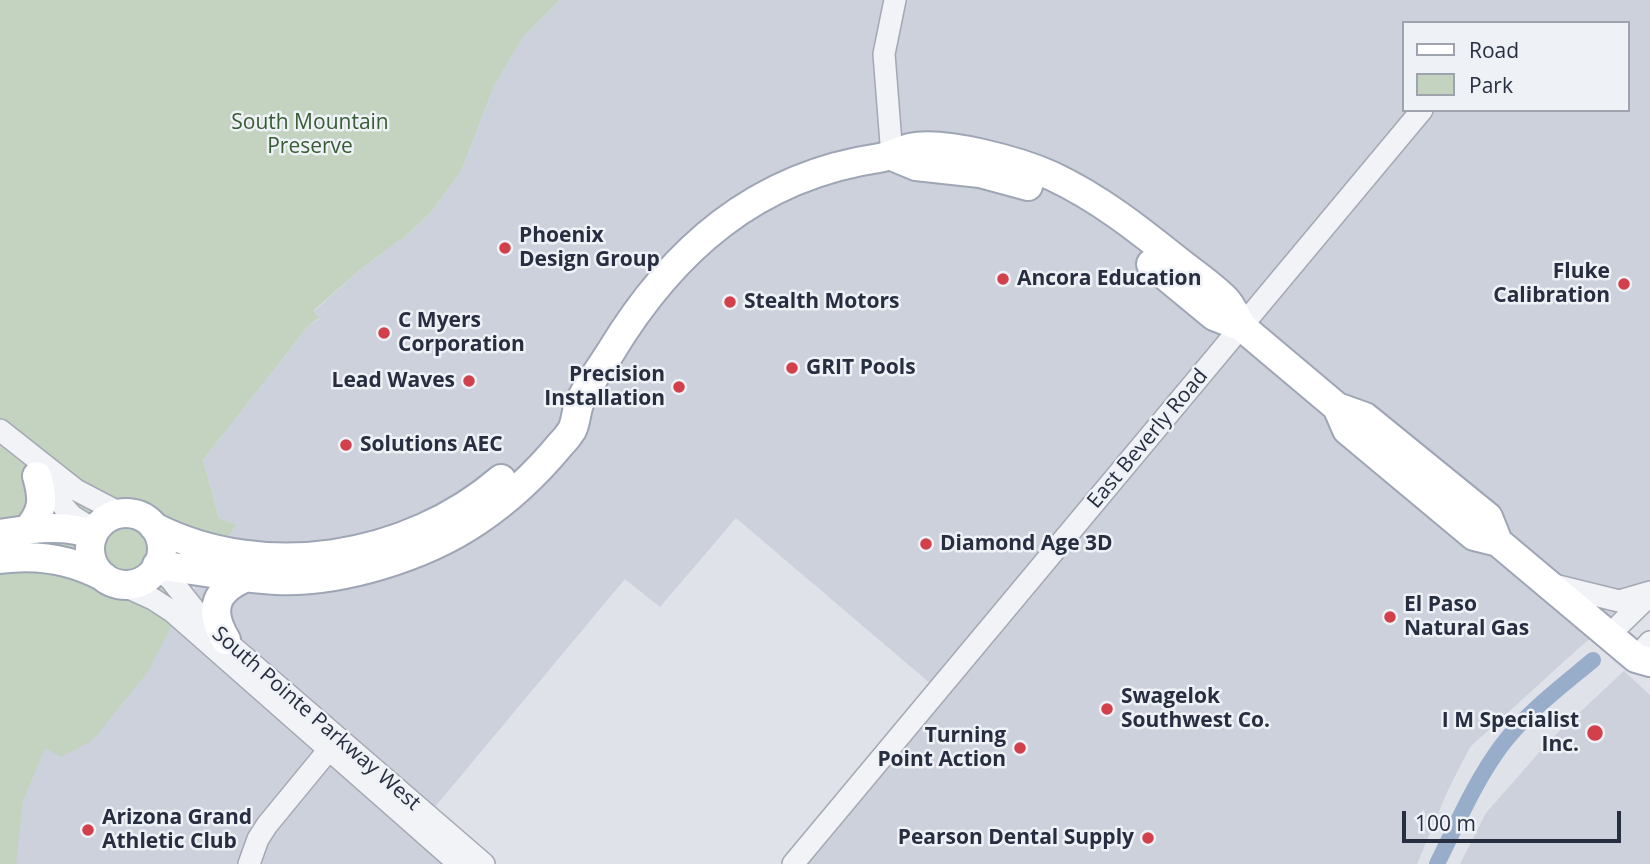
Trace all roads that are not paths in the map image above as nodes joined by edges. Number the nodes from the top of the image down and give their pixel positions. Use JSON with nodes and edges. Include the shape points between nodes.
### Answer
{"nodes":[{"id":1,"x":895,"y":0,"type":"edge"},
{"id":2,"x":1420,"y":112,"type":"edge"},
{"id":3,"x":892,"y":156,"type":"junction"},
{"id":4,"x":1242,"y":327,"type":"junction"},
{"id":5,"x":580,"y":403,"type":"junction"},
{"id":6,"x":0,"y":431,"type":"edge"},
{"id":7,"x":37,"y":476,"type":"junction"},
{"id":8,"x":120,"y":513,"type":"junction"},
{"id":9,"x":154,"y":527,"type":"junction"},
{"id":10,"x":13,"y":532,"type":"edge"},
{"id":11,"x":94,"y":533,"type":"junction"},
{"id":12,"x":0,"y":559,"type":"edge"},
{"id":13,"x":157,"y":566,"type":"junction"},
{"id":14,"x":249,"y":576,"type":"junction"},
{"id":15,"x":112,"y":581,"type":"junction"},
{"id":16,"x":1548,"y":583,"type":"junction"},
{"id":17,"x":1650,"y":593,"type":"edge"},
{"id":18,"x":1609,"y":635,"type":"junction"},
{"id":19,"x":226,"y":640,"type":"junction"},
{"id":20,"x":1645,"y":654,"type":"edge"},
{"id":21,"x":1650,"y":684,"type":"edge"},
{"id":22,"x":333,"y":744,"type":"junction"},
{"id":23,"x":249,"y":864,"type":"edge"},
{"id":24,"x":459,"y":864,"type":"edge"},
{"id":25,"x":484,"y":864,"type":"edge"},
{"id":26,"x":793,"y":864,"type":"edge"}],
"edges":[{"from":1,"to":3,"type":"street","via":[[884,54]]},
{"from":2,"to":4,"type":"street","name":"East Beverly Road"},
{"from":3,"to":4,"type":"main road","via":[[912,148],[971,152],[1035,168],[1074,186],[1115,211],[1227,300]]},
{"from":3,"to":5,"type":"main road","via":[[851,163],[796,181],[714,228],[676,262],[639,307]]},
{"from":4,"to":16,"type":"main road","via":[[1337,407],[1365,417],[1488,517],[1498,542]]},
{"from":4,"to":26,"type":"street","name":"East Beverly Road"},
{"from":5,"to":9,"type":"main road","via":[[562,411],[529,452],[492,487],[440,519],[375,545],[336,554],[276,558],[199,546]]},
{"from":5,"to":14,"type":"main road","via":[[572,430],[544,464],[512,494],[454,534],[407,555],[332,576],[274,580]]},
{"from":6,"to":7,"type":"street"},
{"from":6,"to":8,"type":"street","via":[[76,490]]},
{"from":7,"to":10,"type":"main road","via":[[42,508]]},
{"from":7,"to":11,"type":"street","via":[[72,516]]},
{"from":8,"to":9,"type":"main road","via":[[139,516]]},
{"from":8,"to":11,"type":"main road"},
{"from":9,"to":13,"type":"main road","via":[[161,546]]},
{"from":10,"to":11,"type":"main road"},
{"from":11,"to":15,"type":"main road","via":[[91,557]]},
{"from":12,"to":15,"type":"main road","via":[[51,558],[80,565]]},
{"from":13,"to":14,"type":"main road"},
{"from":13,"to":15,"type":"main road","via":[[137,583]]},
{"from":13,"to":19,"type":"street","name":"South Pointe Parkway West","via":[[197,615]]},
{"from":14,"to":19,"type":"main road","via":[[227,587],[216,606],[215,619]]},
{"from":15,"to":22,"type":"street","name":"South Pointe Parkway West","via":[[173,612]]},
{"from":16,"to":17,"type":"street","via":[[1619,601]]},
{"from":16,"to":18,"type":"main road"},
{"from":17,"to":18,"type":"street"},
{"from":18,"to":20,"type":"main road"},
{"from":19,"to":22,"type":"street","name":"South Pointe Parkway West"},
{"from":20,"to":21,"type":"main road","via":[[1645,680]]},
{"from":22,"to":23,"type":"street","via":[[267,825]]},
{"from":22,"to":24,"type":"street","name":"South Pointe Parkway West"},
{"from":22,"to":25,"type":"street","name":"South Pointe Parkway West"}]}
